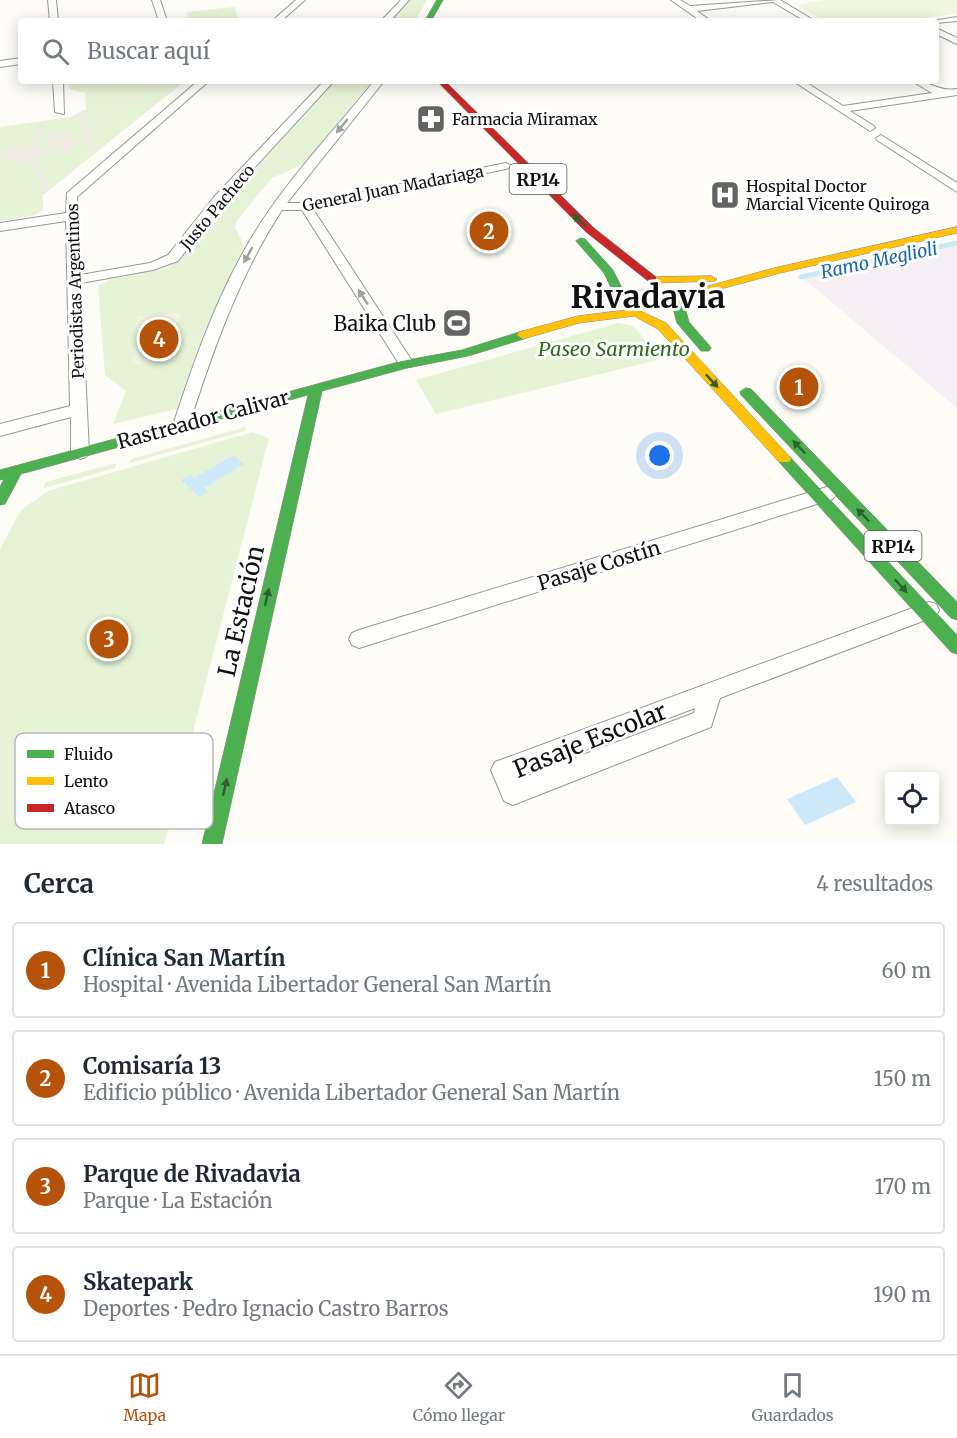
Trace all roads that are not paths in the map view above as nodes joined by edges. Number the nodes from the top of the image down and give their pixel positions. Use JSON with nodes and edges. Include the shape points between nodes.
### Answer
{"nodes":[{"id":1,"x":52,"y":0,"type":"edge"},
{"id":2,"x":156,"y":0,"type":"edge"},
{"id":3,"x":301,"y":0,"type":"edge"},
{"id":4,"x":405,"y":0,"type":"edge"},
{"id":5,"x":440,"y":0,"type":"edge"},
{"id":6,"x":454,"y":0,"type":"edge"},
{"id":7,"x":675,"y":0,"type":"edge"},
{"id":8,"x":774,"y":0,"type":"edge"},
{"id":9,"x":689,"y":9,"type":"junction"},
{"id":10,"x":54,"y":18,"type":"edge"},
{"id":11,"x":162,"y":18,"type":"edge"},
{"id":12,"x":280,"y":18,"type":"edge"},
{"id":13,"x":388,"y":18,"type":"edge"},
{"id":14,"x":430,"y":18,"type":"edge"},
{"id":15,"x":445,"y":18,"type":"edge"},
{"id":16,"x":702,"y":18,"type":"edge"},
{"id":17,"x":807,"y":18,"type":"edge"},
{"id":18,"x":957,"y":19,"type":"edge"},
{"id":19,"x":939,"y":21,"type":"edge"},
{"id":20,"x":939,"y":32,"type":"edge"},
{"id":21,"x":957,"y":41,"type":"edge"},
{"id":22,"x":18,"y":61,"type":"edge"},
{"id":23,"x":0,"y":64,"type":"edge"},
{"id":24,"x":58,"y":84,"type":"edge"},
{"id":25,"x":200,"y":84,"type":"edge"},
{"id":26,"x":326,"y":84,"type":"edge"},
{"id":27,"x":377,"y":84,"type":"edge"},
{"id":28,"x":430,"y":84,"type":"edge"},
{"id":29,"x":444,"y":84,"type":"edge"},
{"id":30,"x":802,"y":84,"type":"edge"},
{"id":31,"x":922,"y":84,"type":"edge"},
{"id":32,"x":957,"y":92,"type":"edge"},
{"id":33,"x":941,"y":95,"type":"junction"},
{"id":34,"x":957,"y":104,"type":"edge"},
{"id":35,"x":840,"y":109,"type":"junction"},
{"id":36,"x":60,"y":112,"type":"dead end"},
{"id":37,"x":870,"y":128,"type":"dead end"},
{"id":38,"x":881,"y":138,"type":"dead end"},
{"id":39,"x":506,"y":166,"type":"junction"},
{"id":40,"x":957,"y":188,"type":"edge"},
{"id":41,"x":279,"y":206,"type":"junction"},
{"id":42,"x":306,"y":207,"type":"junction"},
{"id":43,"x":71,"y":216,"type":"junction"},
{"id":44,"x":0,"y":227,"type":"edge"},
{"id":45,"x":957,"y":230,"type":"edge"},
{"id":46,"x":778,"y":270,"type":"junction"},
{"id":47,"x":654,"y":279,"type":"junction"},
{"id":48,"x":75,"y":280,"type":"junction"},
{"id":49,"x":611,"y":296,"type":"junction"},
{"id":50,"x":678,"y":303,"type":"junction"},
{"id":51,"x":637,"y":312,"type":"junction"},
{"id":52,"x":718,"y":362,"type":"dead end"},
{"id":53,"x":406,"y":364,"type":"junction"},
{"id":54,"x":733,"y":378,"type":"dead end"},
{"id":55,"x":316,"y":388,"type":"junction"},
{"id":56,"x":80,"y":409,"type":"junction"},
{"id":57,"x":181,"y":425,"type":"junction"},
{"id":58,"x":0,"y":430,"type":"edge"},
{"id":59,"x":80,"y":453,"type":"junction"},
{"id":60,"x":16,"y":471,"type":"junction"},
{"id":61,"x":0,"y":475,"type":"edge"},
{"id":62,"x":839,"y":490,"type":"junction"},
{"id":63,"x":819,"y":497,"type":"junction"},
{"id":64,"x":0,"y":500,"type":"edge"},
{"id":65,"x":952,"y":608,"type":"edge"},
{"id":66,"x":924,"y":612,"type":"junction"},
{"id":67,"x":359,"y":639,"type":"dead end"},
{"id":68,"x":957,"y":647,"type":"edge"},
{"id":69,"x":711,"y":692,"type":"junction"},
{"id":70,"x":212,"y":844,"type":"edge"}],
"edges":[{"from":1,"to":10,"type":"street"},
{"from":2,"to":11,"type":"street"},
{"from":3,"to":12,"type":"street"},
{"from":4,"to":13,"type":"street"},
{"from":5,"to":14,"type":"main road"},
{"from":6,"to":15,"type":"main road"},
{"from":7,"to":9,"type":"street"},
{"from":8,"to":9,"type":"street"},
{"from":8,"to":17,"type":"street"},
{"from":9,"to":16,"type":"street"},
{"from":18,"to":19,"type":"street"},
{"from":20,"to":21,"type":"street"},
{"from":22,"to":23,"type":"street"},
{"from":24,"to":36,"type":"street"},
{"from":25,"to":43,"type":"street","name":"Periodistas Argentinos","via":[[74,192]]},
{"from":26,"to":48,"type":"street","name":"Justo Pacheco","via":[[218,200],[173,258],[153,266]]},
{"from":27,"to":41,"type":"street","one_way":true},
{"from":28,"to":39,"type":"main road","number":"RP14"},
{"from":47,"to":29,"type":"main road","number":"RP14","one_way":true,"via":[[590,230]]},
{"from":30,"to":35,"type":"street"},
{"from":31,"to":33,"type":"street"},
{"from":32,"to":33,"type":"street"},
{"from":33,"to":34,"type":"street"},
{"from":33,"to":35,"type":"street"},
{"from":35,"to":37,"type":"street"},
{"from":38,"to":40,"type":"street"},
{"from":39,"to":42,"type":"street","name":"General Juan Madariaga"},
{"from":39,"to":49,"type":"main road","number":"RP14","via":[[603,264]]},
{"from":41,"to":42,"type":"street","name":"General Juan Madariaga"},
{"from":41,"to":57,"type":"street","one_way":true,"via":[[219,312]]},
{"from":53,"to":42,"type":"street","one_way":true},
{"from":43,"to":44,"type":"street"},
{"from":43,"to":48,"type":"street","name":"Periodistas Argentinos"},
{"from":45,"to":46,"type":"main road"},
{"from":46,"to":47,"type":"main road","via":[[691,281]]},
{"from":46,"to":50,"type":"main road","via":[[694,293]]},
{"from":47,"to":49,"type":"main road","name":"Rastreador Calivar","via":[[627,281]]},
{"from":47,"to":50,"type":"main road","via":[[677,292]]},
{"from":48,"to":56,"type":"street","name":"Periodistas Argentinos"},
{"from":49,"to":51,"type":"main road"},
{"from":49,"to":53,"type":"main road","name":"Rastreador Calivar","via":[[428,351]]},
{"from":50,"to":51,"type":"main road","name":"Rastreador Calivar","via":[[664,312]]},
{"from":50,"to":52,"type":"main road","via":[[684,324]]},
{"from":51,"to":53,"type":"main road","name":"Rastreador Calivar","via":[[593,317],[435,361]]},
{"from":51,"to":63,"type":"main road","number":"RP14","one_way":true,"via":[[662,326]]},
{"from":53,"to":55,"type":"main road","name":"Rastreador Calivar"},
{"from":62,"to":54,"type":"main road","number":"RP14","one_way":true},
{"from":55,"to":57,"type":"main road","name":"Rastreador Calivar"},
{"from":70,"to":55,"type":"main road","name":"La Estación","one_way":true},
{"from":56,"to":58,"type":"street"},
{"from":56,"to":59,"type":"street","name":"Periodistas Argentinos"},
{"from":57,"to":59,"type":"main road","name":"Rastreador Calivar"},
{"from":59,"to":60,"type":"main road","name":"Rastreador Calivar"},
{"from":60,"to":61,"type":"main road","name":"Rastreador Calivar"},
{"from":60,"to":64,"type":"main road"},
{"from":62,"to":63,"type":"street","name":"Pasaje Costín"},
{"from":65,"to":62,"type":"main road","number":"RP14","one_way":true},
{"from":63,"to":66,"type":"main road","number":"RP14","one_way":true},
{"from":63,"to":67,"type":"street","name":"Pasaje Costín"},
{"from":65,"to":66,"type":"street","name":"Pasaje Escolar"},
{"from":66,"to":68,"type":"main road","number":"RP14"},
{"from":66,"to":69,"type":"street","name":"Pasaje Escolar"},
{"from":69,"to":69,"type":"street","name":"Pasaje Escolar","via":[[703,720],[513,794],[503,770]]}]}
